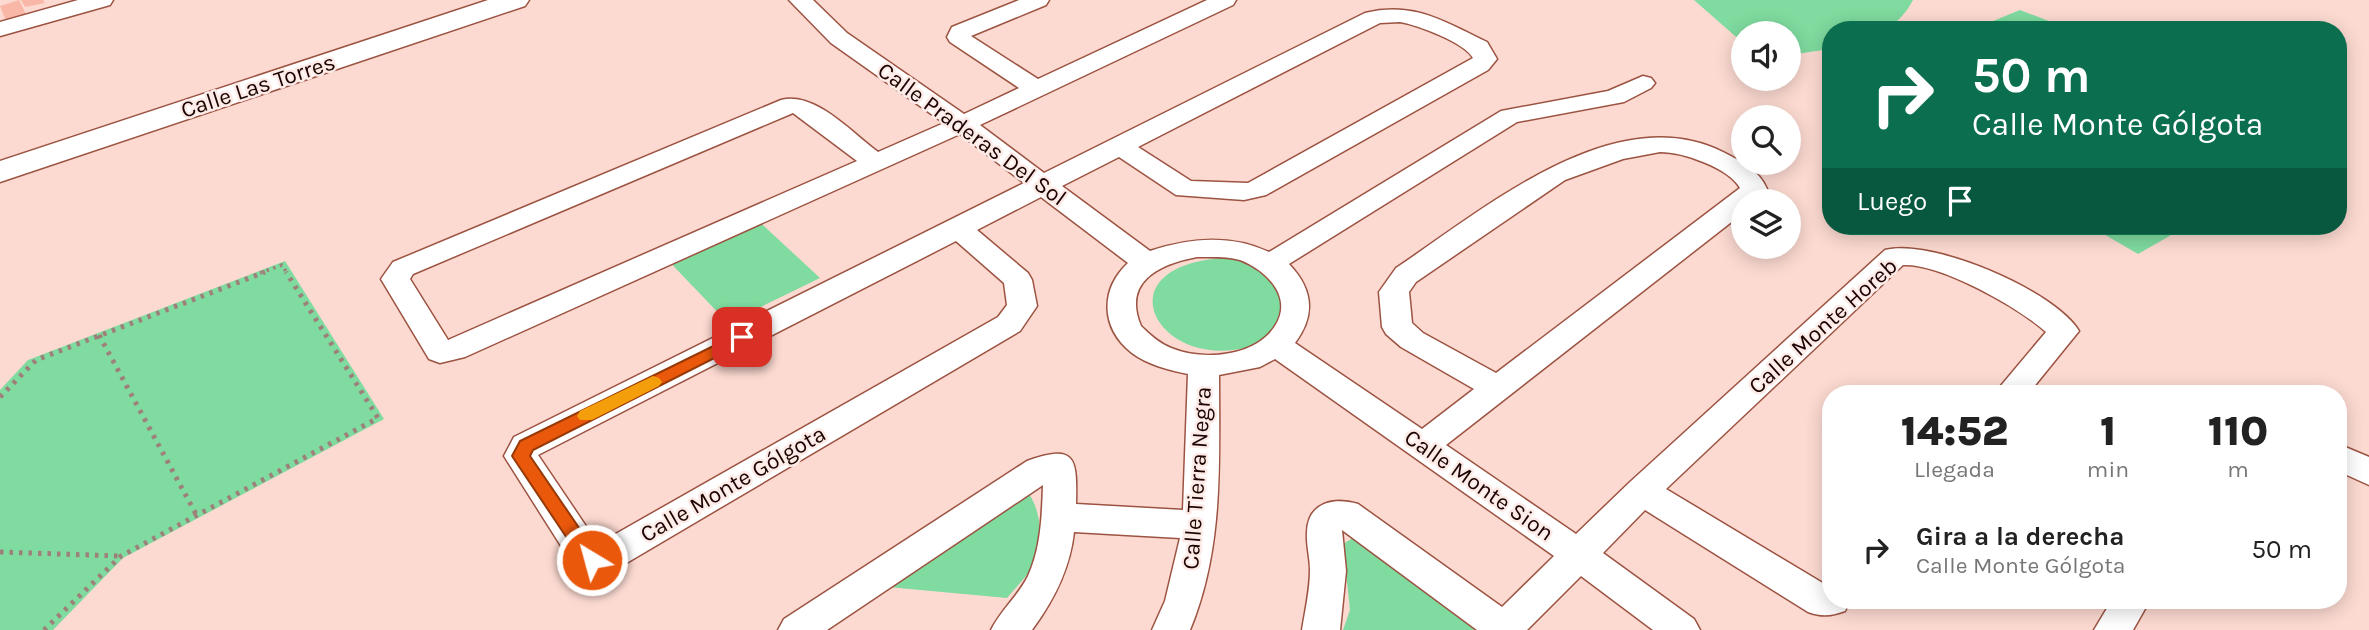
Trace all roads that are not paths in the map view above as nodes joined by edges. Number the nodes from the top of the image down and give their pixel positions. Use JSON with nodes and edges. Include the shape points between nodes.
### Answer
{"nodes":[{"id":1,"x":102,"y":0,"type":"edge"},
{"id":2,"x":515,"y":0,"type":"edge"},
{"id":3,"x":800,"y":0,"type":"edge"},
{"id":4,"x":1038,"y":0,"type":"edge"},
{"id":5,"x":1225,"y":0,"type":"edge"},
{"id":6,"x":0,"y":29,"type":"edge"},
{"id":7,"x":1643,"y":83,"type":"dead end"},
{"id":8,"x":1037,"y":88,"type":"junction"},
{"id":9,"x":962,"y":124,"type":"junction"},
{"id":10,"x":1119,"y":146,"type":"junction"},
{"id":11,"x":875,"y":163,"type":"junction"},
{"id":12,"x":0,"y":172,"type":"edge"},
{"id":13,"x":1043,"y":184,"type":"junction"},
{"id":14,"x":958,"y":229,"type":"junction"},
{"id":15,"x":1147,"y":263,"type":"junction"},
{"id":16,"x":1269,"y":264,"type":"junction"},
{"id":17,"x":1275,"y":344,"type":"junction"},
{"id":18,"x":1204,"y":365,"type":"junction"},
{"id":19,"x":2018,"y":385,"type":"edge"},
{"id":20,"x":1497,"y":388,"type":"junction"},
{"id":21,"x":1422,"y":446,"type":"junction"},
{"id":22,"x":2347,"y":461,"type":"edge"},
{"id":23,"x":2369,"y":472,"type":"edge"},
{"id":24,"x":1642,"y":491,"type":"junction"},
{"id":25,"x":1059,"y":517,"type":"junction"},
{"id":26,"x":1199,"y":524,"type":"junction"},
{"id":27,"x":1578,"y":554,"type":"junction"},
{"id":28,"x":1822,"y":601,"type":"edge"},
{"id":29,"x":2126,"y":609,"type":"edge"},
{"id":30,"x":1505,"y":629,"type":"edge"},
{"id":31,"x":797,"y":630,"type":"edge"},
{"id":32,"x":1010,"y":630,"type":"edge"},
{"id":33,"x":1171,"y":630,"type":"edge"},
{"id":34,"x":1321,"y":630,"type":"edge"},
{"id":35,"x":1681,"y":630,"type":"edge"},
{"id":36,"x":2113,"y":630,"type":"edge"}],
"edges":[{"from":1,"to":6,"type":"street"},
{"from":2,"to":12,"type":"main road","name":"Calle Las Torres"},
{"from":3,"to":9,"type":"street","name":"Calle Praderas Del Sol","via":[[839,38]]},
{"from":4,"to":8,"type":"street","via":[[958,37]]},
{"from":5,"to":8,"type":"street"},
{"from":7,"to":16,"type":"street","via":[[1615,97],[1510,116]]},
{"from":8,"to":9,"type":"street"},
{"from":9,"to":11,"type":"street"},
{"from":9,"to":13,"type":"street","name":"Calle Praderas Del Sol"},
{"from":10,"to":10,"type":"street","name":"Calle Monte Gólgota","via":[[1385,13],[1409,15],[1479,47],[1484,54],[1480,65],[1257,189],[1185,189]]},
{"from":10,"to":13,"type":"street","name":"Calle Monte Gólgota"},
{"from":11,"to":11,"type":"street","via":[[803,107],[790,106],[403,268],[395,279],[440,352],[447,352]]},
{"from":13,"to":14,"type":"street","name":"Calle Monte Gólgota"},
{"from":13,"to":15,"type":"street","name":"Calle Praderas Del Sol"},
{"from":14,"to":14,"type":"street","name":"Calle Monte Gólgota","via":[[526,446],[521,456],[588,558],[605,558],[1009,324],[1022,306],[1018,280]]},
{"from":15,"to":16,"type":"street","via":[[1170,253],[1224,248]]},
{"from":15,"to":18,"type":"street","via":[[1130,278],[1121,295],[1121,315],[1130,333],[1148,349],[1173,360]]},
{"from":16,"to":17,"type":"street","via":[[1289,282],[1297,301],[1295,320]]},
{"from":17,"to":18,"type":"street","via":[[1235,363]]},
{"from":17,"to":21,"type":"street","name":"Calle Monte Sion"},
{"from":18,"to":26,"type":"street","name":"Calle Tierra Negra"},
{"from":19,"to":24,"type":"street","name":"Calle Monte Horeb","via":[[2064,331],[2034,307],[1960,272],[1915,255],[1895,256]]},
{"from":20,"to":20,"type":"street","via":[[1750,194],[1754,188],[1750,180],[1674,144],[1659,143],[1575,166],[1556,174],[1406,275],[1394,292],[1397,327]]},
{"from":20,"to":21,"type":"street"},
{"from":21,"to":27,"type":"street","name":"Calle Monte Sion"},
{"from":22,"to":23,"type":"street"},
{"from":24,"to":27,"type":"street","name":"Calle Monte Horeb"},
{"from":24,"to":28,"type":"street"},
{"from":25,"to":26,"type":"street"},
{"from":25,"to":31,"type":"street","via":[[1060,468],[1055,464],[1038,470]]},
{"from":25,"to":32,"type":"street","via":[[1046,577]]},
{"from":26,"to":33,"type":"street","name":"Calle Tierra Negra","via":[[1187,598]]},
{"from":27,"to":30,"type":"street","name":"Calle Monte Horeb"},
{"from":27,"to":35,"type":"street","name":"Calle Monte Sion"},
{"from":29,"to":36,"type":"street"},
{"from":30,"to":34,"type":"street","via":[[1346,514],[1335,513],[1326,520],[1324,533],[1328,571]]}]}
